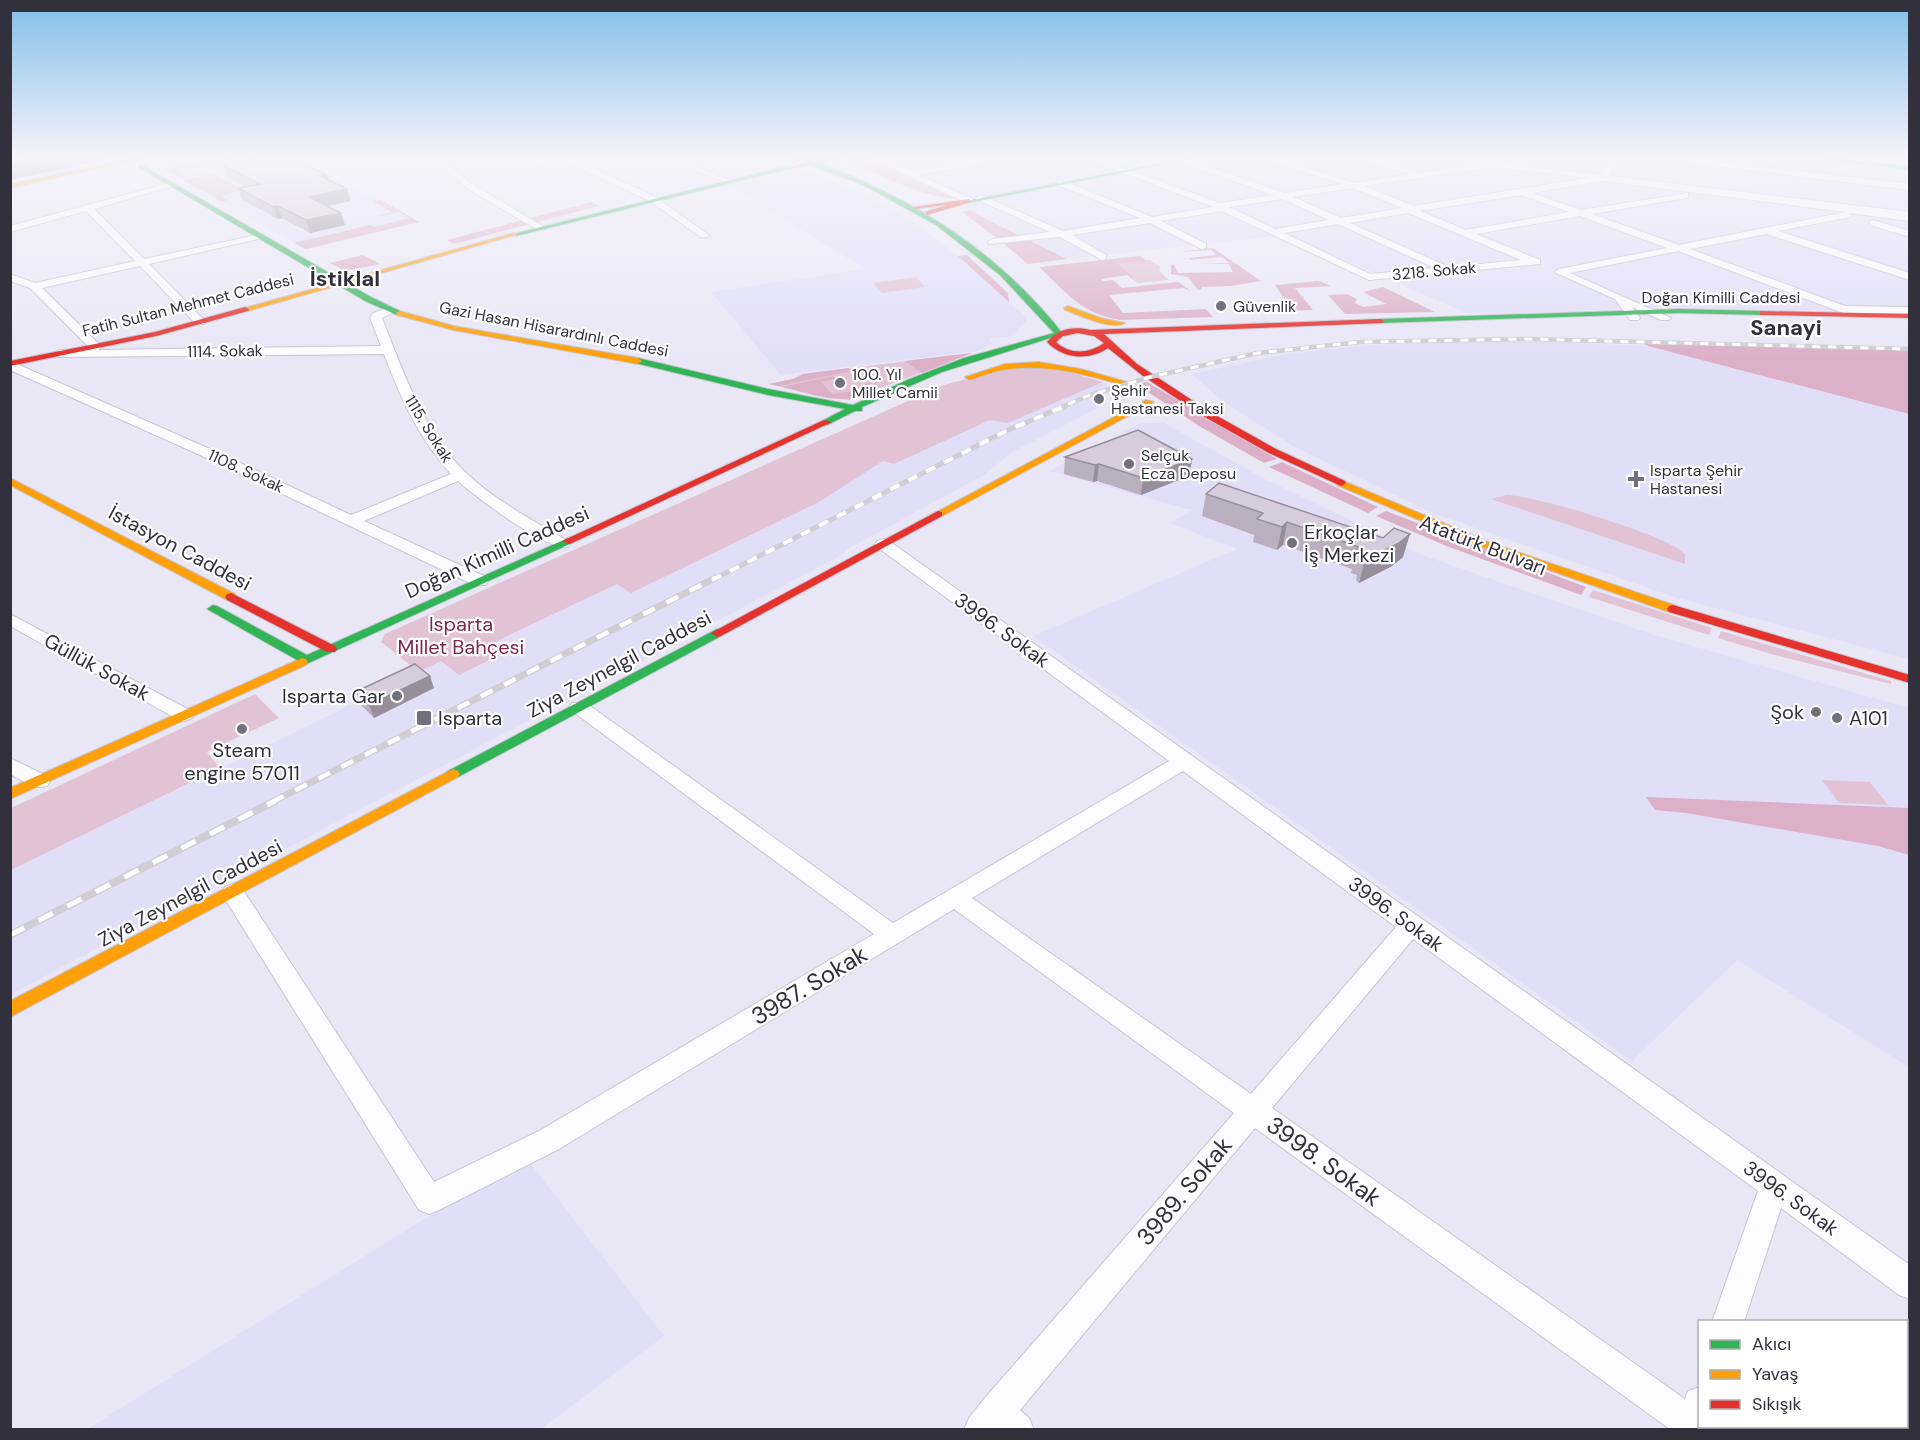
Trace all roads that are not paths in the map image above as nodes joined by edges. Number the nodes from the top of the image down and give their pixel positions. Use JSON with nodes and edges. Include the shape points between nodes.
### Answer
{"nodes":[{"id":1,"x":33,"y":223,"type":"edge"},
{"id":2,"x":103,"y":223,"type":"edge"},
{"id":3,"x":238,"y":223,"type":"edge"},
{"id":4,"x":533,"y":223,"type":"edge"},
{"id":5,"x":554,"y":223,"type":"edge"},
{"id":6,"x":687,"y":223,"type":"edge"},
{"id":7,"x":948,"y":223,"type":"edge"},
{"id":8,"x":1035,"y":223,"type":"edge"},
{"id":9,"x":1125,"y":223,"type":"edge"},
{"id":10,"x":1158,"y":223,"type":"edge"},
{"id":11,"x":1255,"y":223,"type":"edge"},
{"id":12,"x":1332,"y":223,"type":"edge"},
{"id":13,"x":1343,"y":223,"type":"edge"},
{"id":14,"x":1441,"y":223,"type":"edge"},
{"id":15,"x":1525,"y":223,"type":"edge"},
{"id":16,"x":1609,"y":223,"type":"edge"},
{"id":17,"x":1797,"y":223,"type":"edge"},
{"id":18,"x":1879,"y":223,"type":"edge"},
{"id":19,"x":539,"y":227,"type":"junction"},
{"id":20,"x":10,"y":229,"type":"edge"},
{"id":21,"x":1767,"y":231,"type":"junction"},
{"id":22,"x":980,"y":232,"type":"dead end"},
{"id":23,"x":1274,"y":232,"type":"junction"},
{"id":24,"x":1062,"y":234,"type":"junction"},
{"id":25,"x":1466,"y":234,"type":"junction"},
{"id":26,"x":1910,"y":234,"type":"edge"},
{"id":27,"x":705,"y":236,"type":"dead end"},
{"id":28,"x":262,"y":237,"type":"junction"},
{"id":29,"x":993,"y":242,"type":"junction"},
{"id":30,"x":1202,"y":246,"type":"dead end"},
{"id":31,"x":1680,"y":249,"type":"junction"},
{"id":32,"x":1005,"y":252,"type":"dead end"},
{"id":33,"x":1102,"y":257,"type":"dead end"},
{"id":34,"x":144,"y":263,"type":"junction"},
{"id":35,"x":1548,"y":267,"type":"junction"},
{"id":36,"x":1449,"y":270,"type":"junction"},
{"id":37,"x":10,"y":277,"type":"edge"},
{"id":38,"x":1910,"y":278,"type":"edge"},
{"id":39,"x":340,"y":282,"type":"junction"},
{"id":40,"x":34,"y":286,"type":"junction"},
{"id":41,"x":1056,"y":297,"type":"dead end"},
{"id":42,"x":1619,"y":297,"type":"junction"},
{"id":43,"x":1068,"y":308,"type":"junction"},
{"id":44,"x":1843,"y":309,"type":"junction"},
{"id":45,"x":390,"y":310,"type":"junction"},
{"id":46,"x":1910,"y":310,"type":"edge"},
{"id":47,"x":1045,"y":315,"type":"junction"},
{"id":48,"x":1632,"y":315,"type":"junction"},
{"id":49,"x":1660,"y":315,"type":"junction"},
{"id":50,"x":1858,"y":315,"type":"junction"},
{"id":51,"x":1910,"y":316,"type":"edge"},
{"id":52,"x":200,"y":322,"type":"junction"},
{"id":53,"x":1910,"y":323,"type":"edge"},
{"id":54,"x":1180,"y":327,"type":"junction"},
{"id":55,"x":1160,"y":330,"type":"junction"},
{"id":56,"x":1090,"y":332,"type":"junction"},
{"id":57,"x":1057,"y":334,"type":"junction"},
{"id":58,"x":1108,"y":343,"type":"junction"},
{"id":59,"x":1007,"y":346,"type":"junction"},
{"id":60,"x":95,"y":347,"type":"junction"},
{"id":61,"x":388,"y":350,"type":"junction"},
{"id":62,"x":1070,"y":352,"type":"junction"},
{"id":63,"x":62,"y":354,"type":"junction"},
{"id":64,"x":10,"y":364,"type":"edge"},
{"id":65,"x":1139,"y":369,"type":"junction"},
{"id":66,"x":943,"y":380,"type":"junction"},
{"id":67,"x":768,"y":392,"type":"junction"},
{"id":68,"x":1136,"y":392,"type":"junction"},
{"id":69,"x":860,"y":410,"type":"junction"},
{"id":70,"x":1163,"y":411,"type":"dead end"},
{"id":71,"x":831,"y":422,"type":"junction"},
{"id":72,"x":460,"y":475,"type":"junction"},
{"id":73,"x":10,"y":482,"type":"edge"},
{"id":74,"x":352,"y":520,"type":"junction"},
{"id":75,"x":562,"y":544,"type":"junction"},
{"id":76,"x":883,"y":544,"type":"junction"},
{"id":77,"x":480,"y":581,"type":"junction"},
{"id":78,"x":197,"y":600,"type":"dead end"},
{"id":79,"x":10,"y":619,"type":"edge"},
{"id":80,"x":331,"y":649,"type":"junction"},
{"id":81,"x":307,"y":660,"type":"junction"},
{"id":82,"x":1910,"y":678,"type":"edge"},
{"id":83,"x":579,"y":707,"type":"junction"},
{"id":84,"x":184,"y":715,"type":"junction"},
{"id":85,"x":1184,"y":762,"type":"junction"},
{"id":86,"x":10,"y":765,"type":"edge"},
{"id":87,"x":40,"y":781,"type":"junction"},
{"id":88,"x":10,"y":794,"type":"edge"},
{"id":89,"x":233,"y":893,"type":"junction"},
{"id":90,"x":954,"y":898,"type":"junction"},
{"id":91,"x":1411,"y":925,"type":"junction"},
{"id":92,"x":892,"y":935,"type":"junction"},
{"id":93,"x":10,"y":1010,"type":"edge"},
{"id":94,"x":1253,"y":1110,"type":"junction"},
{"id":95,"x":1774,"y":1186,"type":"junction"},
{"id":96,"x":1910,"y":1284,"type":"edge"},
{"id":97,"x":1729,"y":1320,"type":"edge"},
{"id":98,"x":1694,"y":1419,"type":"edge"},
{"id":99,"x":998,"y":1423,"type":"edge"}],
"edges":[{"from":1,"to":20,"type":"street"},
{"from":2,"to":34,"type":"street"},
{"from":3,"to":28,"type":"main road","name":"Gazi Hasan Hisarardınlı Caddesi"},
{"from":4,"to":19,"type":"street"},
{"from":5,"to":19,"type":"main road","name":"Fatih Sultan Mehmet Caddesi"},
{"from":6,"to":27,"type":"street"},
{"from":7,"to":47,"type":"main road"},
{"from":8,"to":24,"type":"street"},
{"from":9,"to":24,"type":"street"},
{"from":10,"to":30,"type":"street"},
{"from":11,"to":23,"type":"street"},
{"from":12,"to":23,"type":"street"},
{"from":13,"to":36,"type":"street"},
{"from":14,"to":25,"type":"street"},
{"from":15,"to":25,"type":"street"},
{"from":16,"to":31,"type":"street"},
{"from":17,"to":21,"type":"street","name":"3218. Sokak"},
{"from":18,"to":26,"type":"street"},
{"from":19,"to":39,"type":"main road","name":"Fatih Sultan Mehmet Caddesi"},
{"from":21,"to":31,"type":"street","name":"3218. Sokak"},
{"from":21,"to":38,"type":"street"},
{"from":22,"to":29,"type":"main road"},
{"from":23,"to":36,"type":"street","name":"3218. Sokak","via":[[1369,277]]},
{"from":24,"to":29,"type":"street"},
{"from":24,"to":33,"type":"street"},
{"from":25,"to":35,"type":"street"},
{"from":28,"to":34,"type":"street"},
{"from":28,"to":39,"type":"main road","name":"Gazi Hasan Hisarardınlı Caddesi"},
{"from":29,"to":32,"type":"main road"},
{"from":31,"to":35,"type":"street","name":"3218. Sokak"},
{"from":31,"to":44,"type":"street"},
{"from":34,"to":40,"type":"street"},
{"from":34,"to":52,"type":"street"},
{"from":35,"to":36,"type":"street","name":"3218. Sokak"},
{"from":35,"to":42,"type":"street"},
{"from":37,"to":40,"type":"street"},
{"from":39,"to":45,"type":"main road","name":"Gazi Hasan Hisarardınlı Caddesi"},
{"from":39,"to":52,"type":"main road","name":"Fatih Sultan Mehmet Caddesi"},
{"from":40,"to":60,"type":"street"},
{"from":41,"to":43,"type":"main road"},
{"from":42,"to":48,"type":"street"},
{"from":42,"to":49,"type":"street"},
{"from":43,"to":54,"type":"main road","via":[[1112,322]]},
{"from":43,"to":56,"type":"main road"},
{"from":44,"to":46,"type":"street"},
{"from":44,"to":50,"type":"street"},
{"from":45,"to":61,"type":"street","name":"1115. Sokak","via":[[376,318]]},
{"from":45,"to":67,"type":"main road","name":"Gazi Hasan Hisarardınlı Caddesi","via":[[433,324],[636,360]]},
{"from":47,"to":57,"type":"main road"},
{"from":47,"to":59,"type":"main road","via":[[1035,331]]},
{"from":48,"to":49,"type":"main road","name":"Doğan Kimilli Caddesi"},
{"from":48,"to":54,"type":"main road","name":"Doğan Kimilli Caddesi"},
{"from":49,"to":50,"type":"main road","name":"Doğan Kimilli Caddesi"},
{"from":49,"to":53,"type":"main road","name":"Doğan Kimilli Caddesi"},
{"from":50,"to":51,"type":"main road","name":"Doğan Kimilli Caddesi"},
{"from":52,"to":60,"type":"main road","name":"Fatih Sultan Mehmet Caddesi"},
{"from":54,"to":55,"type":"main road","name":"Doğan Kimilli Caddesi"},
{"from":54,"to":56,"type":"main road","name":"Doğan Kimilli Caddesi"},
{"from":55,"to":58,"type":"main road","name":"Doğan Kimilli Caddesi"},
{"from":55,"to":65,"type":"main road","via":[[1142,338],[1135,347]]},
{"from":56,"to":57,"type":"main road","name":"Doğan Kimilli Caddesi"},
{"from":56,"to":58,"type":"main road","name":"Atatürk Bulvarı","via":[[1106,338]]},
{"from":57,"to":59,"type":"main road","name":"Doğan Kimilli Caddesi"},
{"from":57,"to":62,"type":"main road","via":[[1051,339],[1052,344]]},
{"from":58,"to":62,"type":"main road","name":"Doğan Kimilli Caddesi","via":[[1096,352]]},
{"from":58,"to":65,"type":"main road","name":"Atatürk Bulvarı"},
{"from":59,"to":69,"type":"main road","name":"Doğan Kimilli Caddesi"},
{"from":60,"to":63,"type":"main road","name":"Fatih Sultan Mehmet Caddesi"},
{"from":61,"to":63,"type":"street","name":"1114. Sokak"},
{"from":61,"to":72,"type":"street","name":"1115. Sokak","via":[[421,422]]},
{"from":62,"to":66,"type":"main road","name":"Doğan Kimilli Caddesi","via":[[1003,358]]},
{"from":62,"to":68,"type":"main road","via":[[1096,364]]},
{"from":63,"to":64,"type":"main road","name":"Fatih Sultan Mehmet Caddesi"},
{"from":64,"to":74,"type":"street","name":"1108. Sokak"},
{"from":65,"to":82,"type":"main road","name":"Atatürk Bulvarı","via":[[1279,454],[1436,525],[1678,612]]},
{"from":66,"to":68,"type":"main road","via":[[1011,366],[1043,365],[1070,368]]},
{"from":66,"to":69,"type":"main road","name":"Doğan Kimilli Caddesi"},
{"from":67,"to":69,"type":"main road","name":"Gazi Hasan Hisarardınlı Caddesi"},
{"from":67,"to":71,"type":"main road","name":"Gazi Hasan Hisarardınlı Caddesi"},
{"from":68,"to":70,"type":"main road"},
{"from":68,"to":76,"type":"main road","name":"Ziya Zeynelgil Caddesi"},
{"from":69,"to":71,"type":"main road","name":"Doğan Kimilli Caddesi"},
{"from":71,"to":75,"type":"main road","name":"Doğan Kimilli Caddesi"},
{"from":72,"to":74,"type":"street"},
{"from":72,"to":75,"type":"street","name":"1115. Sokak","via":[[488,498]]},
{"from":73,"to":80,"type":"main road","name":"İstasyon Caddesi"},
{"from":74,"to":77,"type":"street","name":"1108. Sokak"},
{"from":75,"to":77,"type":"main road","name":"Doğan Kimilli Caddesi"},
{"from":76,"to":83,"type":"main road","name":"Ziya Zeynelgil Caddesi"},
{"from":76,"to":85,"type":"street","name":"3996. Sokak"},
{"from":77,"to":80,"type":"main road","name":"Doğan Kimilli Caddesi"},
{"from":78,"to":81,"type":"main road","name":"İstasyon Caddesi"},
{"from":79,"to":84,"type":"street","name":"Güllük Sokak"},
{"from":80,"to":81,"type":"main road","name":"Doğan Kimilli Caddesi"},
{"from":81,"to":84,"type":"main road","name":"Doğan Kimilli Caddesi"},
{"from":83,"to":89,"type":"main road","name":"Ziya Zeynelgil Caddesi"},
{"from":83,"to":92,"type":"street"},
{"from":84,"to":87,"type":"main road","name":"Doğan Kimilli Caddesi"},
{"from":85,"to":90,"type":"street","name":"3987. Sokak"},
{"from":85,"to":91,"type":"street","name":"3996. Sokak"},
{"from":86,"to":87,"type":"street"},
{"from":87,"to":88,"type":"main road","name":"Doğan Kimilli Caddesi"},
{"from":89,"to":92,"type":"street","name":"3987. Sokak","via":[[429,1200],[549,1140]]},
{"from":89,"to":93,"type":"main road","name":"Ziya Zeynelgil Caddesi"},
{"from":90,"to":92,"type":"street","name":"3987. Sokak"},
{"from":90,"to":94,"type":"street","name":"3998. Sokak"},
{"from":91,"to":94,"type":"street","name":"3989. Sokak"},
{"from":91,"to":95,"type":"street","name":"3996. Sokak"},
{"from":94,"to":98,"type":"street","name":"3998. Sokak"},
{"from":94,"to":99,"type":"street","name":"3989. Sokak"},
{"from":95,"to":96,"type":"street","name":"3996. Sokak"},
{"from":95,"to":97,"type":"street"}]}
